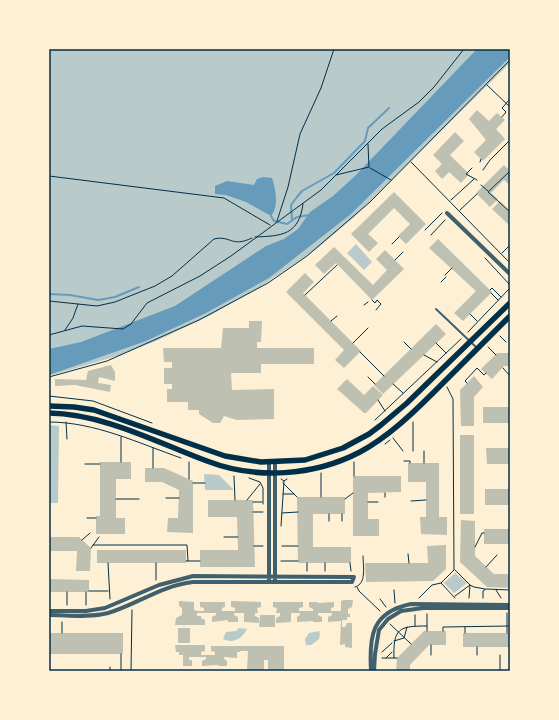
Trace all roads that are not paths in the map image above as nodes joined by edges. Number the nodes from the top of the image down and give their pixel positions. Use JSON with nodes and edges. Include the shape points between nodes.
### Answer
{"nodes":[{"id":1,"x":448,"y":213,"type":"dead end"},
{"id":2,"x":510,"y":274,"type":"edge"},
{"id":3,"x":510,"y":303,"type":"edge"},
{"id":4,"x":436,"y":309,"type":"dead end"},
{"id":5,"x":510,"y":316,"type":"edge"},
{"id":6,"x":470,"y":342,"type":"junction"},
{"id":7,"x":477,"y":348,"type":"junction"},
{"id":8,"x":49,"y":406,"type":"edge"},
{"id":9,"x":49,"y":413,"type":"edge"},
{"id":10,"x":272,"y":462,"type":"junction"},
{"id":11,"x":273,"y":474,"type":"junction"},
{"id":12,"x":269,"y":580,"type":"junction"},
{"id":13,"x":275,"y":580,"type":"junction"},
{"id":14,"x":160,"y":587,"type":"junction"},
{"id":15,"x":124,"y":601,"type":"junction"},
{"id":16,"x":510,"y":604,"type":"edge"},
{"id":17,"x":126,"y":606,"type":"junction"},
{"id":18,"x":508,"y":609,"type":"edge"},
{"id":19,"x":49,"y":611,"type":"edge"},
{"id":20,"x":49,"y":616,"type":"edge"},
{"id":21,"x":370,"y":671,"type":"edge"},
{"id":22,"x":374,"y":671,"type":"edge"}],
"edges":[{"from":1,"to":2,"type":"street"},
{"from":3,"to":6,"type":"main road"},
{"from":4,"to":6,"type":"lane"},
{"from":5,"to":7,"type":"main road"},
{"from":6,"to":7,"type":"lane"},
{"from":6,"to":10,"type":"main road","via":[[407,403],[369,434],[343,448],[305,460]]},
{"from":7,"to":11,"type":"main road","via":[[410,415],[360,452],[306,470]]},
{"from":8,"to":10,"type":"main road","via":[[94,410],[225,456]]},
{"from":9,"to":11,"type":"main road","via":[[92,418],[222,467]]},
{"from":10,"to":11,"type":"street"},
{"from":11,"to":12,"type":"street"},
{"from":11,"to":13,"type":"street"},
{"from":12,"to":13,"type":"street"},
{"from":12,"to":14,"type":"street","via":[[193,582]]},
{"from":13,"to":13,"type":"street","via":[[307,578],[354,577],[352,582]]},
{"from":14,"to":15,"type":"street"},
{"from":14,"to":17,"type":"street"},
{"from":15,"to":17,"type":"lane"},
{"from":15,"to":19,"type":"street","via":[[86,611]]},
{"from":16,"to":21,"type":"street","via":[[411,604],[396,608],[384,616],[374,628]]},
{"from":17,"to":20,"type":"street","via":[[107,613]]},
{"from":18,"to":22,"type":"street","via":[[427,608],[400,611],[384,623],[377,637]]}]}
